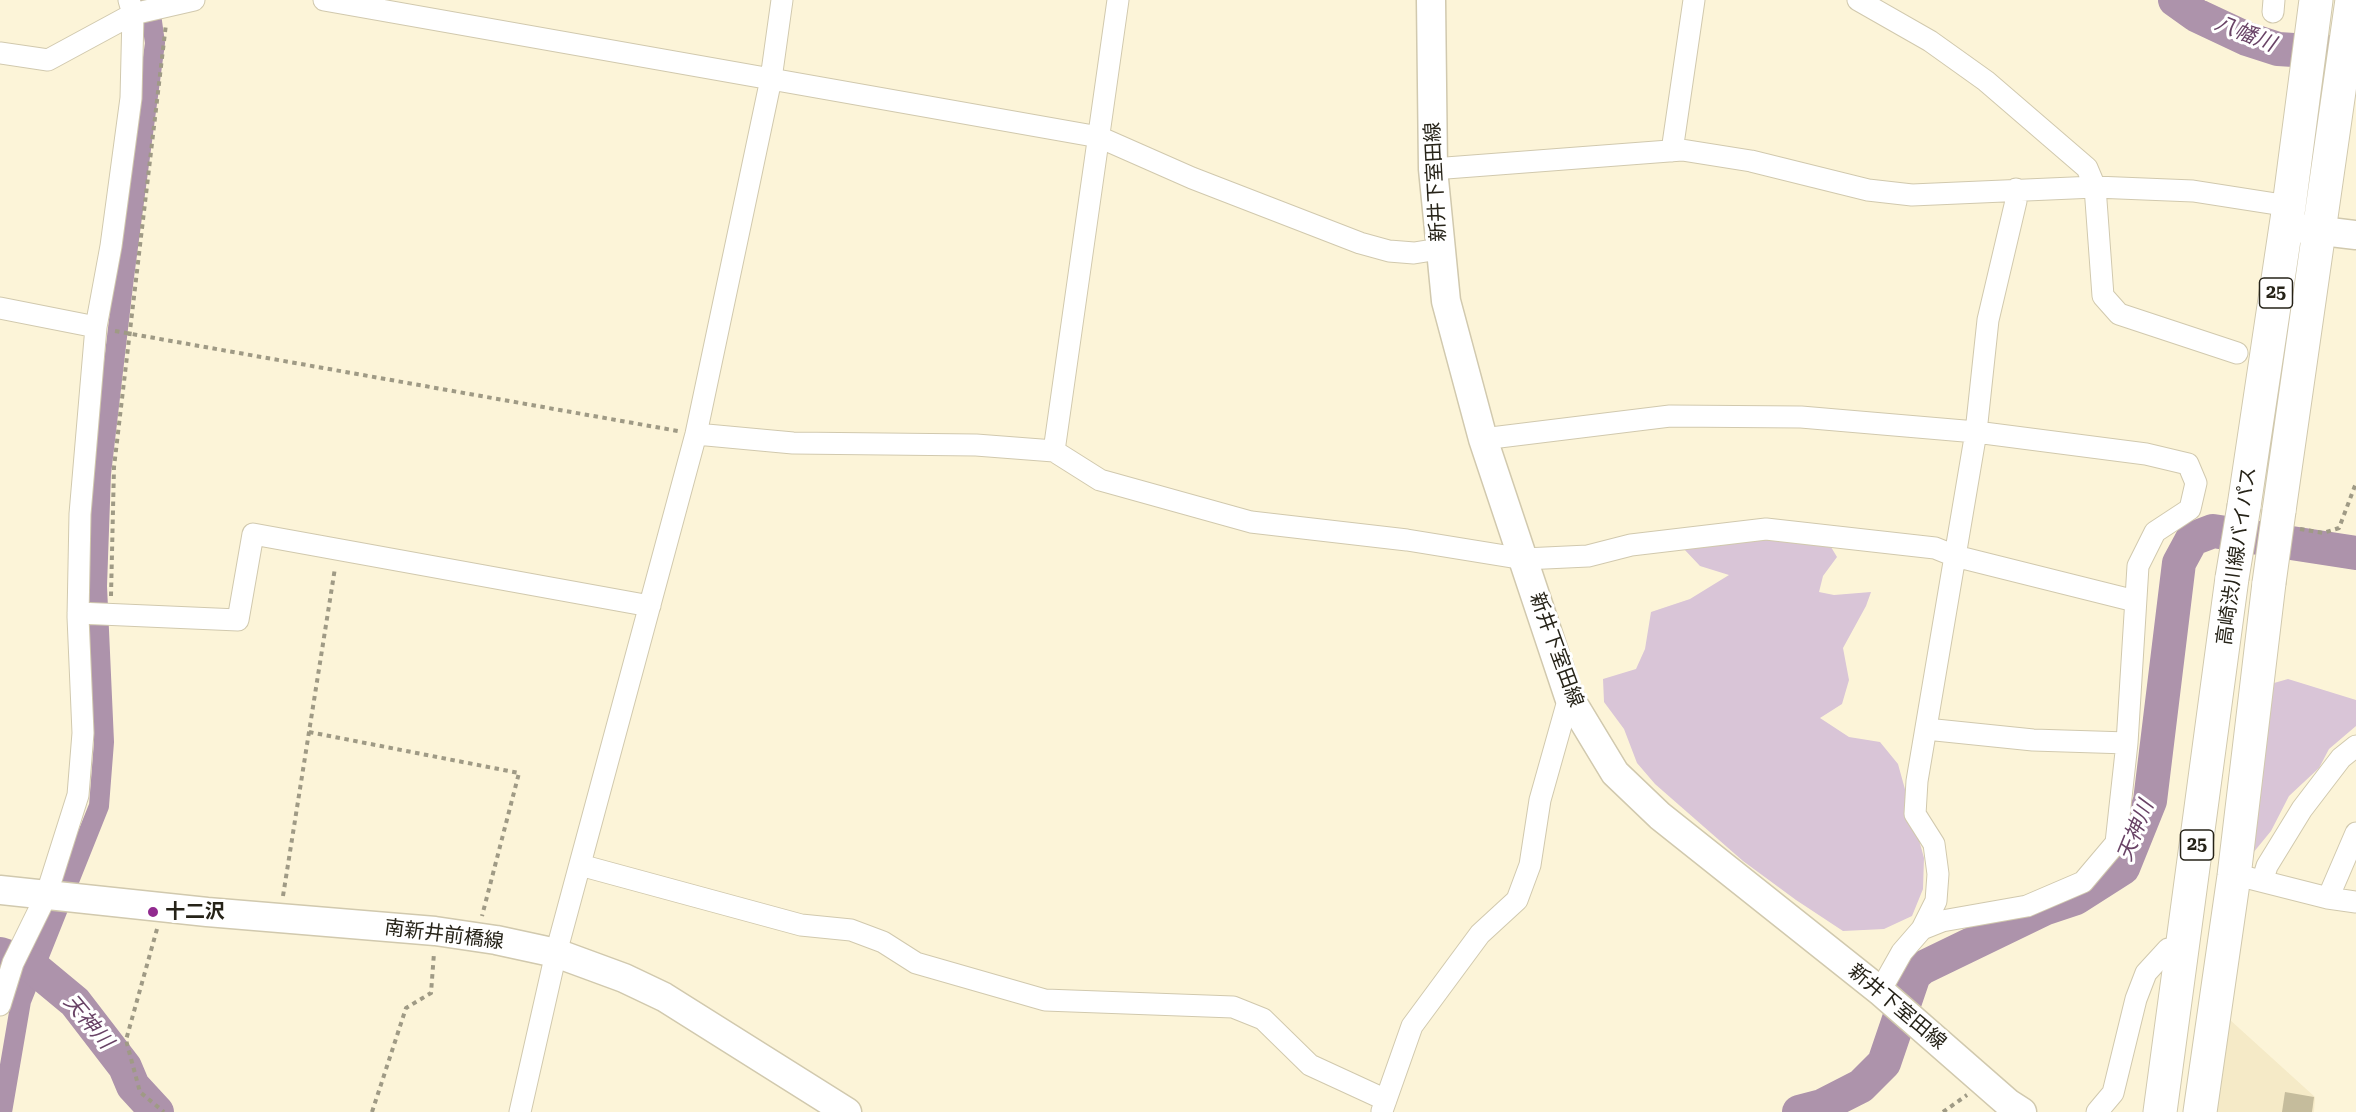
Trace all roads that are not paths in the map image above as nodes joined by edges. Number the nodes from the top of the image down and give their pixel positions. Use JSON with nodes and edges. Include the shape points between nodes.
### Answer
{"nodes":[{"id":1,"x":194,"y":0,"type":"edge"},
{"id":2,"x":324,"y":0,"type":"edge"},
{"id":3,"x":782,"y":0,"type":"edge"},
{"id":4,"x":1119,"y":0,"type":"edge"},
{"id":5,"x":1431,"y":0,"type":"edge"},
{"id":6,"x":1694,"y":0,"type":"edge"},
{"id":7,"x":1858,"y":0,"type":"edge"},
{"id":8,"x":2316,"y":2,"type":"edge"},
{"id":9,"x":2352,"y":4,"type":"edge"},
{"id":10,"x":131,"y":7,"type":"edge"},
{"id":11,"x":0,"y":53,"type":"edge"},
{"id":12,"x":771,"y":79,"type":"junction"},
{"id":13,"x":1098,"y":137,"type":"junction"},
{"id":14,"x":1672,"y":151,"type":"junction"},
{"id":15,"x":1433,"y":169,"type":"junction"},
{"id":16,"x":2095,"y":187,"type":"junction"},
{"id":17,"x":2016,"y":189,"type":"junction"},
{"id":18,"x":2288,"y":216,"type":"junction"},
{"id":19,"x":2318,"y":231,"type":"junction"},
{"id":20,"x":2356,"y":235,"type":"edge"},
{"id":21,"x":1439,"y":249,"type":"junction"},
{"id":22,"x":0,"y":308,"type":"edge"},
{"id":23,"x":96,"y":327,"type":"junction"},
{"id":24,"x":2237,"y":353,"type":"dead end"},
{"id":25,"x":1976,"y":432,"type":"junction"},
{"id":26,"x":696,"y":434,"type":"junction"},
{"id":27,"x":1483,"y":439,"type":"junction"},
{"id":28,"x":1054,"y":451,"type":"junction"},
{"id":29,"x":1955,"y":556,"type":"junction"},
{"id":30,"x":1524,"y":559,"type":"junction"},
{"id":31,"x":2135,"y":602,"type":"junction"},
{"id":32,"x":650,"y":606,"type":"junction"},
{"id":33,"x":97,"y":614,"type":"junction"},
{"id":34,"x":1569,"y":697,"type":"junction"},
{"id":35,"x":1926,"y":729,"type":"junction"},
{"id":36,"x":2127,"y":743,"type":"junction"},
{"id":37,"x":2356,"y":746,"type":"edge"},
{"id":38,"x":2356,"y":833,"type":"edge"},
{"id":39,"x":580,"y":865,"type":"junction"},
{"id":40,"x":2248,"y":878,"type":"junction"},
{"id":41,"x":0,"y":890,"type":"edge"},
{"id":42,"x":46,"y":896,"type":"junction"},
{"id":43,"x":2328,"y":898,"type":"junction"},
{"id":44,"x":2356,"y":902,"type":"edge"},
{"id":45,"x":1922,"y":929,"type":"junction"},
{"id":46,"x":2168,"y":949,"type":"dead end"},
{"id":47,"x":556,"y":953,"type":"junction"},
{"id":48,"x":1880,"y":991,"type":"junction"},
{"id":49,"x":0,"y":1005,"type":"edge"},
{"id":50,"x":1384,"y":1106,"type":"edge"},
{"id":51,"x":520,"y":1112,"type":"edge"},
{"id":52,"x":847,"y":1112,"type":"edge"},
{"id":53,"x":2022,"y":1112,"type":"edge"},
{"id":54,"x":2097,"y":1112,"type":"edge"},
{"id":55,"x":2160,"y":1112,"type":"edge"},
{"id":56,"x":2200,"y":1112,"type":"edge"}],
"edges":[{"from":1,"to":10,"type":"street"},
{"from":2,"to":12,"type":"street"},
{"from":3,"to":12,"type":"street"},
{"from":4,"to":13,"type":"street"},
{"from":5,"to":15,"type":"main road","name":"新井下室田線"},
{"from":6,"to":14,"type":"street"},
{"from":7,"to":16,"type":"street","via":[[1930,41],[1986,81],[2087,168]]},
{"from":8,"to":18,"type":"main road","name":"高崎渋川線バイパス","number":"25"},
{"from":9,"to":19,"type":"main road","name":"高崎渋川線バイパス","number":"25"},
{"from":10,"to":11,"type":"street","via":[[48,60]]},
{"from":10,"to":23,"type":"street","via":[[131,98]]},
{"from":12,"to":13,"type":"street"},
{"from":12,"to":26,"type":"street"},
{"from":13,"to":21,"type":"street","via":[[1360,243],[1397,252]]},
{"from":13,"to":28,"type":"street"},
{"from":14,"to":15,"type":"street"},
{"from":14,"to":17,"type":"street","via":[[1751,161],[1869,190],[1912,195]]},
{"from":15,"to":21,"type":"main road","name":"新井下室田線"},
{"from":16,"to":17,"type":"street"},
{"from":16,"to":18,"type":"street","via":[[2193,191]]},
{"from":16,"to":24,"type":"street","via":[[2103,296],[2119,314]]},
{"from":17,"to":25,"type":"street","via":[[1988,320]]},
{"from":18,"to":19,"type":"main road"},
{"from":18,"to":55,"type":"main road","name":"高崎渋川線バイパス","number":"25","bridge":true,"via":[[2232,578]]},
{"from":19,"to":20,"type":"main road"},
{"from":19,"to":40,"type":"main road","name":"高崎渋川線バイパス","number":"25","bridge":true,"via":[[2269,583]]},
{"from":21,"to":27,"type":"main road","name":"新井下室田線","via":[[1446,301]]},
{"from":22,"to":23,"type":"street"},
{"from":23,"to":33,"type":"street","via":[[80,514]]},
{"from":25,"to":27,"type":"street","via":[[1801,417],[1670,416]]},
{"from":25,"to":29,"type":"street"},
{"from":25,"to":31,"type":"street","via":[[2146,453],[2188,464],[2196,483],[2190,509],[2155,532],[2139,566]]},
{"from":26,"to":28,"type":"street","via":[[793,443],[976,445]]},
{"from":26,"to":32,"type":"street"},
{"from":27,"to":30,"type":"main road","name":"新井下室田線"},
{"from":28,"to":30,"type":"street","via":[[1100,480],[1251,522],[1407,540]]},
{"from":29,"to":30,"type":"street","via":[[1935,548],[1766,529],[1631,545],[1588,556]]},
{"from":29,"to":31,"type":"street"},
{"from":29,"to":35,"type":"street"},
{"from":30,"to":34,"type":"main road","name":"新井下室田線"},
{"from":31,"to":36,"type":"street"},
{"from":32,"to":33,"type":"street","via":[[253,534],[238,620]]},
{"from":32,"to":39,"type":"street"},
{"from":33,"to":42,"type":"street","via":[[78,795]]},
{"from":34,"to":48,"type":"main road","name":"新井下室田線","via":[[1615,773],[1660,816]]},
{"from":34,"to":50,"type":"street","via":[[1540,800],[1530,865],[1517,900],[1480,934],[1412,1026]]},
{"from":35,"to":36,"type":"street","via":[[2033,740]]},
{"from":35,"to":45,"type":"street","via":[[1915,814],[1934,844],[1938,873],[1936,901]]},
{"from":36,"to":45,"type":"street","via":[[2116,843],[2082,882],[2027,906],[1942,921]]},
{"from":37,"to":40,"type":"street","via":[[2341,758],[2302,809],[2267,866]]},
{"from":38,"to":43,"type":"street"},
{"from":39,"to":47,"type":"street"},
{"from":39,"to":50,"type":"street","via":[[801,925],[851,930],[883,942],[916,963],[1045,999],[1233,1007],[1263,1019],[1310,1065]]},
{"from":40,"to":43,"type":"street"},
{"from":40,"to":56,"type":"main road","name":"高崎渋川線バイパス","number":"25"},
{"from":41,"to":42,"type":"main road","name":"南新井前橋線"},
{"from":42,"to":47,"type":"main road","name":"南新井前橋線","via":[[435,932]]},
{"from":42,"to":49,"type":"street","via":[[13,963]]},
{"from":43,"to":44,"type":"street"},
{"from":45,"to":48,"type":"street","via":[[1902,952]]},
{"from":46,"to":54,"type":"street","via":[[2146,974],[2113,1093]]},
{"from":47,"to":51,"type":"street"},
{"from":47,"to":52,"type":"main road","name":"南新井前橋線","via":[[664,997]]},
{"from":48,"to":53,"type":"main road","name":"新井下室田線"}]}
